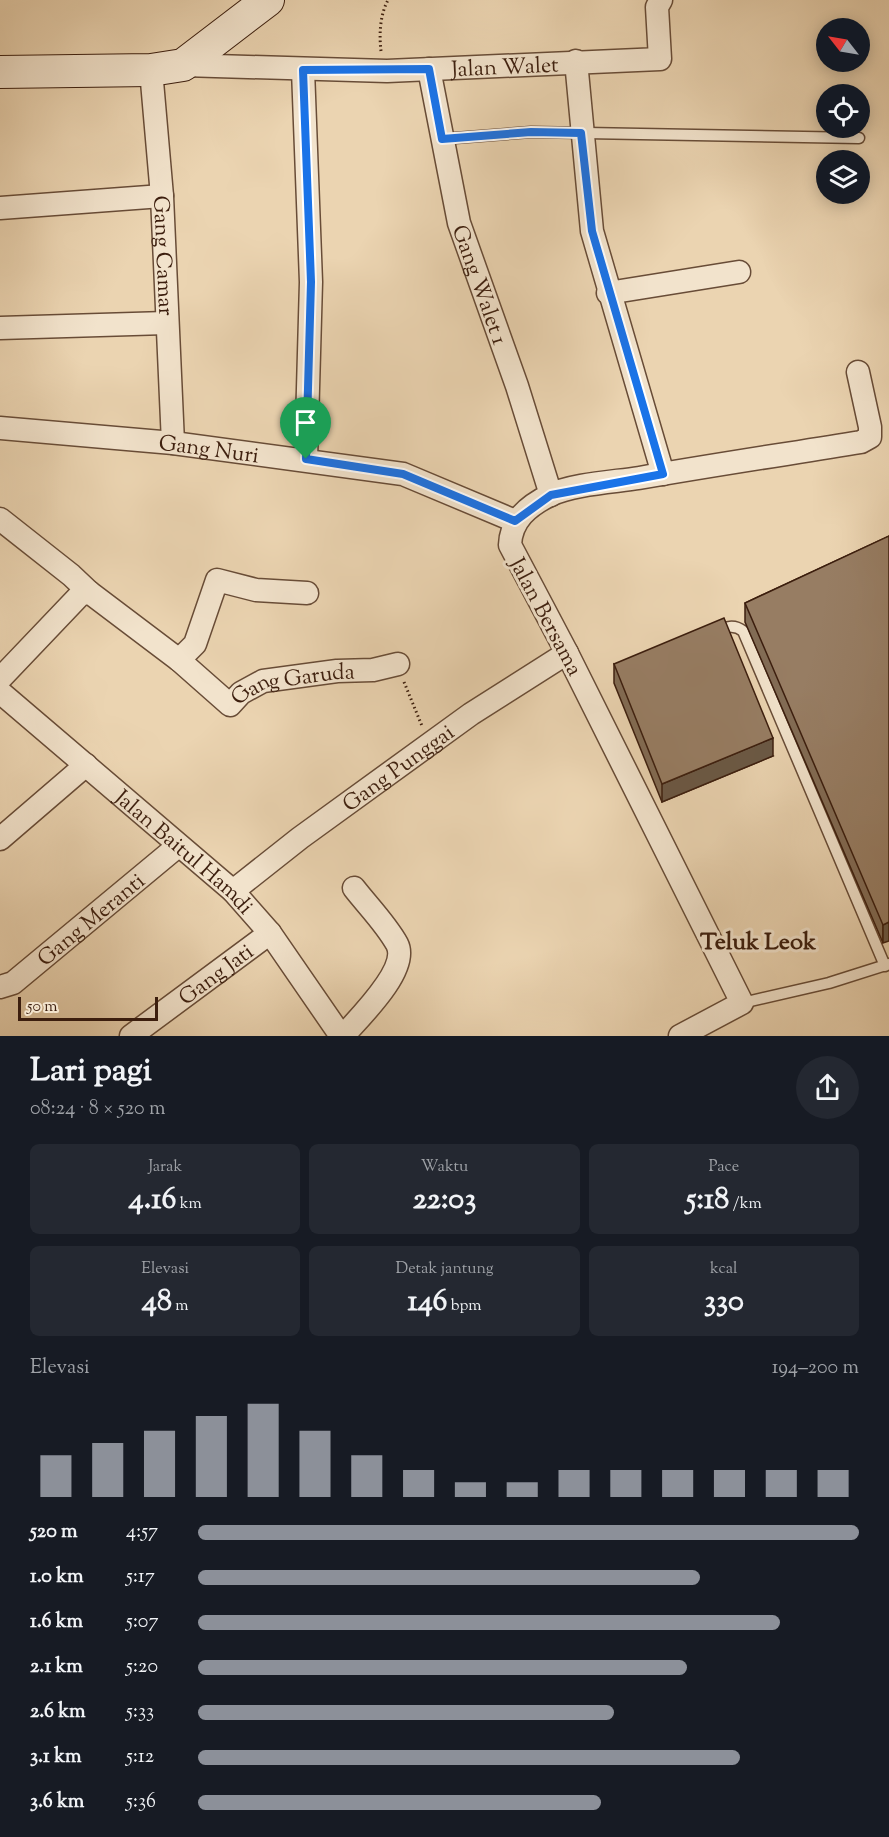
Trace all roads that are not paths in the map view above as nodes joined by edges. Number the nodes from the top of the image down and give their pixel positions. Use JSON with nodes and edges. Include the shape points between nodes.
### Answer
{"nodes":[{"id":1,"x":268,"y":0,"type":"edge"},
{"id":2,"x":661,"y":0,"type":"edge"},
{"id":3,"x":576,"y":61,"type":"junction"},
{"id":4,"x":183,"y":65,"type":"junction"},
{"id":5,"x":429,"y":69,"type":"junction"},
{"id":6,"x":151,"y":70,"type":"junction"},
{"id":7,"x":303,"y":70,"type":"junction"},
{"id":8,"x":0,"y":72,"type":"edge"},
{"id":9,"x":581,"y":133,"type":"junction"},
{"id":10,"x":816,"y":137,"type":"edge"},
{"id":11,"x":442,"y":139,"type":"junction"},
{"id":12,"x":162,"y":196,"type":"junction"},
{"id":13,"x":0,"y":208,"type":"edge"},
{"id":14,"x":739,"y":272,"type":"dead end"},
{"id":15,"x":608,"y":293,"type":"junction"},
{"id":16,"x":166,"y":323,"type":"junction"},
{"id":17,"x":0,"y":328,"type":"edge"},
{"id":18,"x":858,"y":372,"type":"dead end"},
{"id":19,"x":0,"y":428,"type":"edge"},
{"id":20,"x":173,"y":443,"type":"junction"},
{"id":21,"x":306,"y":459,"type":"junction"},
{"id":22,"x":663,"y":474,"type":"junction"},
{"id":23,"x":551,"y":495,"type":"junction"},
{"id":24,"x":0,"y":519,"type":"edge"},
{"id":25,"x":515,"y":521,"type":"junction"},
{"id":26,"x":89,"y":592,"type":"junction"},
{"id":27,"x":308,"y":593,"type":"dead end"},
{"id":28,"x":707,"y":635,"type":"edge"},
{"id":29,"x":567,"y":652,"type":"junction"},
{"id":30,"x":179,"y":660,"type":"junction"},
{"id":31,"x":398,"y":664,"type":"road end"},
{"id":32,"x":0,"y":679,"type":"edge"},
{"id":33,"x":0,"y":692,"type":"edge"},
{"id":34,"x":86,"y":765,"type":"junction"},
{"id":35,"x":0,"y":839,"type":"edge"},
{"id":36,"x":178,"y":846,"type":"junction"},
{"id":37,"x":354,"y":888,"type":"dead end"},
{"id":38,"x":233,"y":891,"type":"junction"},
{"id":39,"x":270,"y":933,"type":"junction"},
{"id":40,"x":887,"y":965,"type":"edge"},
{"id":41,"x":0,"y":987,"type":"edge"},
{"id":42,"x":742,"y":1004,"type":"junction"},
{"id":43,"x":131,"y":1036,"type":"edge"},
{"id":44,"x":342,"y":1036,"type":"edge"},
{"id":45,"x":680,"y":1036,"type":"edge"}],
"edges":[{"from":1,"to":4,"type":"street"},
{"from":2,"to":3,"type":"street","name":"Jalan Walet","via":[[657,7],[660,59]]},
{"from":3,"to":5,"type":"street","name":"Jalan Walet"},
{"from":3,"to":9,"type":"street"},
{"from":4,"to":6,"type":"street"},
{"from":4,"to":7,"type":"street","name":"Jalan Walet"},
{"from":5,"to":7,"type":"street","name":"Jalan Walet"},
{"from":5,"to":11,"type":"street","name":"Gang Walet 1"},
{"from":6,"to":8,"type":"street"},
{"from":6,"to":12,"type":"street","name":"Gang Camar"},
{"from":7,"to":21,"type":"street","via":[[311,282]]},
{"from":9,"to":10,"type":"lane"},
{"from":9,"to":11,"type":"lane","via":[[531,132]]},
{"from":9,"to":15,"type":"street","via":[[592,231]]},
{"from":11,"to":23,"type":"street","name":"Gang Walet 1","via":[[459,223]]},
{"from":12,"to":13,"type":"street"},
{"from":12,"to":16,"type":"street","name":"Gang Camar"},
{"from":14,"to":15,"type":"street"},
{"from":15,"to":22,"type":"street","via":[[631,357]]},
{"from":16,"to":17,"type":"street"},
{"from":16,"to":20,"type":"street","name":"Gang Camar"},
{"from":18,"to":22,"type":"street","via":[[870,427],[870,437],[861,442]]},
{"from":19,"to":20,"type":"street","name":"Gang Nuri"},
{"from":20,"to":21,"type":"street","name":"Gang Nuri"},
{"from":21,"to":25,"type":"street","name":"Gang Nuri","via":[[403,474]]},
{"from":22,"to":23,"type":"street"},
{"from":23,"to":25,"type":"street"},
{"from":24,"to":26,"type":"street","name":"Gang Garuda"},
{"from":25,"to":29,"type":"street","name":"Jalan Bersama","via":[[510,545]]},
{"from":26,"to":30,"type":"street","name":"Gang Garuda"},
{"from":26,"to":32,"type":"street","via":[[80,595]]},
{"from":27,"to":30,"type":"street","via":[[256,590],[217,580],[195,644]]},
{"from":28,"to":40,"type":"lane","via":[[728,627],[743,631]]},
{"from":29,"to":38,"type":"street","name":"Gang Punggai","via":[[471,714]]},
{"from":29,"to":42,"type":"street","name":"Jalan Bersama"},
{"from":30,"to":31,"type":"street","name":"Gang Garuda","via":[[230,705],[241,693],[263,681]]},
{"from":33,"to":34,"type":"street","name":"Jalan Baitul Hamdi"},
{"from":34,"to":35,"type":"street"},
{"from":34,"to":36,"type":"street","name":"Jalan Baitul Hamdi"},
{"from":36,"to":38,"type":"street","name":"Jalan Baitul Hamdi"},
{"from":36,"to":41,"type":"street","name":"Gang Meranti","via":[[13,983]]},
{"from":37,"to":44,"type":"street","via":[[398,946],[399,963],[374,1002]]},
{"from":38,"to":39,"type":"street","name":"Jalan Baitul Hamdi"},
{"from":39,"to":43,"type":"street","name":"Gang Jati"},
{"from":39,"to":44,"type":"street","name":"Jalan Baitul Hamdi"},
{"from":40,"to":42,"type":"lane"},
{"from":42,"to":45,"type":"street"}]}
